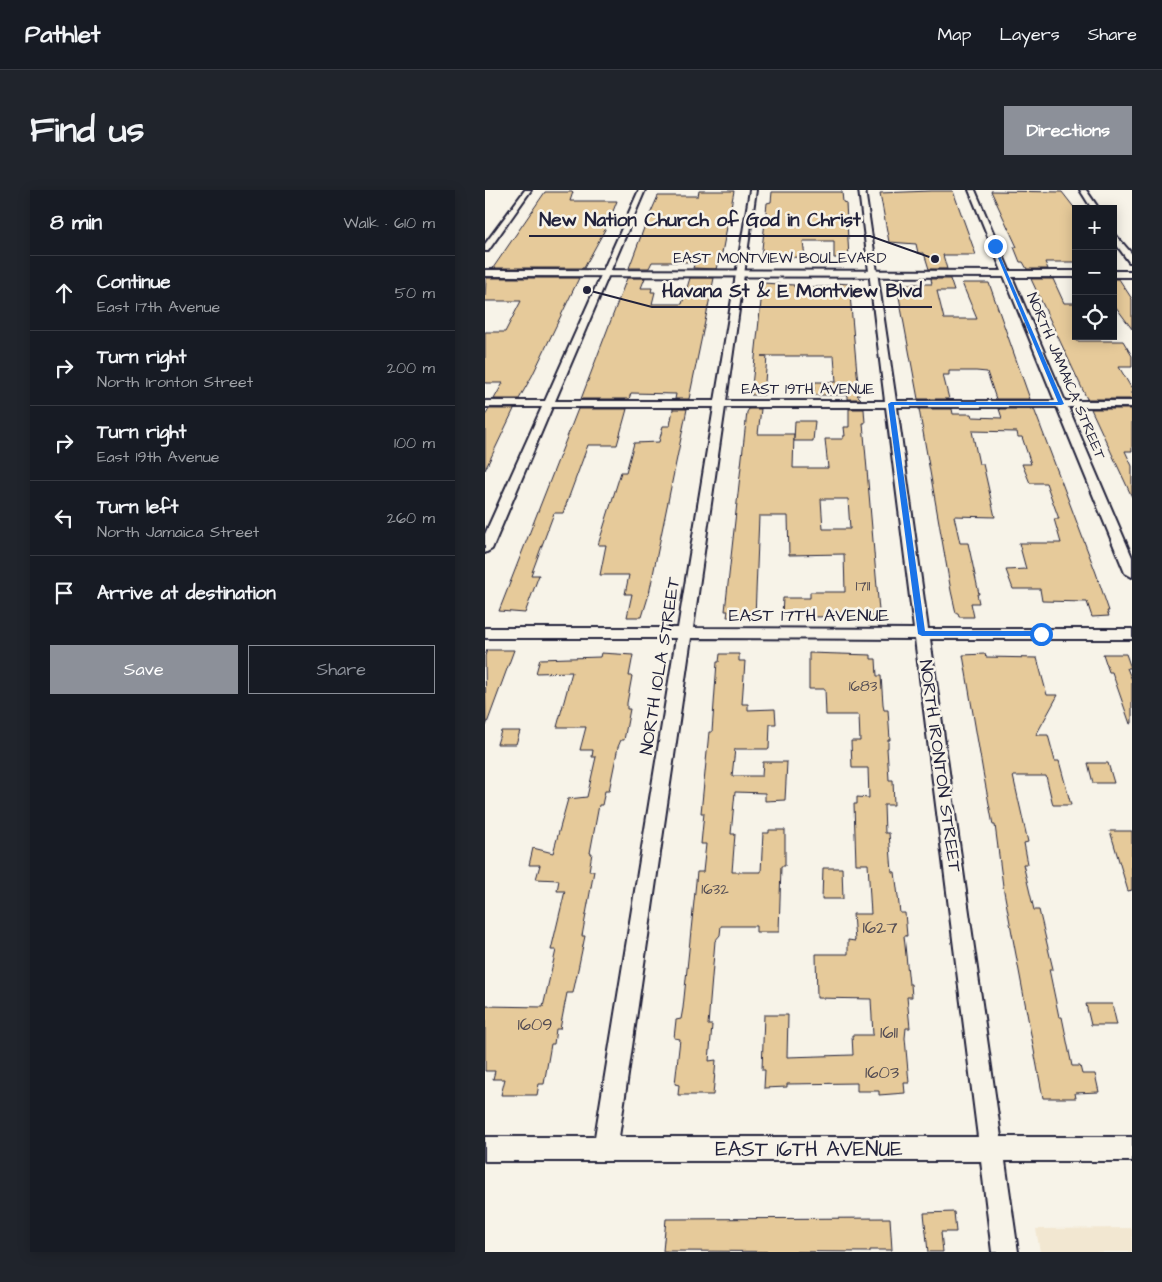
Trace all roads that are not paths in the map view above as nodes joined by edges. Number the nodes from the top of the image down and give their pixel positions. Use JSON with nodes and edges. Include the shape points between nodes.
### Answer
{"nodes":[{"id":1,"x":528,"y":190,"type":"edge"},
{"id":2,"x":642,"y":190,"type":"edge"},
{"id":3,"x":753,"y":190,"type":"edge"},
{"id":4,"x":862,"y":190,"type":"edge"},
{"id":5,"x":973,"y":190,"type":"edge"},
{"id":6,"x":1083,"y":190,"type":"edge"},
{"id":7,"x":1093,"y":205,"type":"edge"},
{"id":8,"x":1117,"y":239,"type":"edge"},
{"id":9,"x":485,"y":249,"type":"edge"},
{"id":10,"x":1132,"y":260,"type":"edge"},
{"id":11,"x":485,"y":273,"type":"edge"},
{"id":12,"x":606,"y":273,"type":"junction"},
{"id":13,"x":739,"y":273,"type":"junction"},
{"id":14,"x":873,"y":273,"type":"junction"},
{"id":15,"x":1007,"y":274,"type":"junction"},
{"id":16,"x":1072,"y":274,"type":"edge"},
{"id":17,"x":1117,"y":274,"type":"edge"},
{"id":18,"x":1132,"y":274,"type":"edge"},
{"id":19,"x":485,"y":404,"type":"edge"},
{"id":20,"x":549,"y":404,"type":"junction"},
{"id":21,"x":719,"y":404,"type":"junction"},
{"id":22,"x":891,"y":404,"type":"junction"},
{"id":23,"x":1061,"y":404,"type":"junction"},
{"id":24,"x":1132,"y":404,"type":"edge"},
{"id":25,"x":485,"y":549,"type":"edge"},
{"id":26,"x":1132,"y":572,"type":"edge"},
{"id":27,"x":485,"y":633,"type":"edge"},
{"id":28,"x":685,"y":633,"type":"junction"},
{"id":29,"x":922,"y":634,"type":"junction"},
{"id":30,"x":1132,"y":634,"type":"edge"},
{"id":31,"x":485,"y":1149,"type":"edge"},
{"id":32,"x":605,"y":1149,"type":"junction"},
{"id":33,"x":992,"y":1149,"type":"junction"},
{"id":34,"x":1132,"y":1149,"type":"edge"},
{"id":35,"x":1005,"y":1252,"type":"edge"}],
"edges":[{"from":1,"to":9,"type":"street"},
{"from":2,"to":12,"type":"street"},
{"from":3,"to":13,"type":"street","name":"NORTH IOLA STREET"},
{"from":4,"to":14,"type":"street","name":"NORTH IRONTON STREET"},
{"from":5,"to":15,"type":"street","name":"NORTH JAMAICA STREET"},
{"from":6,"to":7,"type":"street"},
{"from":8,"to":10,"type":"street"},
{"from":11,"to":12,"type":"main road","name":"EAST MONTVIEW BOULEVARD"},
{"from":12,"to":13,"type":"main road","name":"EAST MONTVIEW BOULEVARD"},
{"from":12,"to":20,"type":"street"},
{"from":13,"to":14,"type":"main road","name":"EAST MONTVIEW BOULEVARD"},
{"from":13,"to":21,"type":"street","name":"NORTH IOLA STREET"},
{"from":14,"to":15,"type":"main road","name":"EAST MONTVIEW BOULEVARD"},
{"from":14,"to":22,"type":"street","name":"NORTH IRONTON STREET"},
{"from":15,"to":16,"type":"main road","name":"EAST MONTVIEW BOULEVARD"},
{"from":15,"to":23,"type":"street","name":"NORTH JAMAICA STREET"},
{"from":17,"to":18,"type":"main road"},
{"from":19,"to":20,"type":"street","name":"EAST 19TH AVENUE"},
{"from":20,"to":21,"type":"street","name":"EAST 19TH AVENUE"},
{"from":20,"to":25,"type":"street"},
{"from":21,"to":22,"type":"street","name":"EAST 19TH AVENUE"},
{"from":21,"to":28,"type":"street","name":"NORTH IOLA STREET"},
{"from":22,"to":23,"type":"street","name":"EAST 19TH AVENUE"},
{"from":22,"to":29,"type":"street","name":"NORTH IRONTON STREET"},
{"from":23,"to":24,"type":"street","name":"EAST 19TH AVENUE"},
{"from":23,"to":26,"type":"street","name":"NORTH JAMAICA STREET"},
{"from":27,"to":28,"type":"street","name":"EAST 17TH AVENUE"},
{"from":28,"to":29,"type":"street","name":"EAST 17TH AVENUE"},
{"from":28,"to":32,"type":"street","name":"NORTH IOLA STREET"},
{"from":29,"to":30,"type":"street","name":"EAST 17TH AVENUE"},
{"from":29,"to":33,"type":"street","name":"NORTH IRONTON STREET"},
{"from":31,"to":32,"type":"street","name":"EAST 16TH AVENUE"},
{"from":32,"to":33,"type":"street","name":"EAST 16TH AVENUE"},
{"from":33,"to":34,"type":"street","name":"EAST 16TH AVENUE"},
{"from":33,"to":35,"type":"street","name":"NORTH IRONTON STREET"}]}
